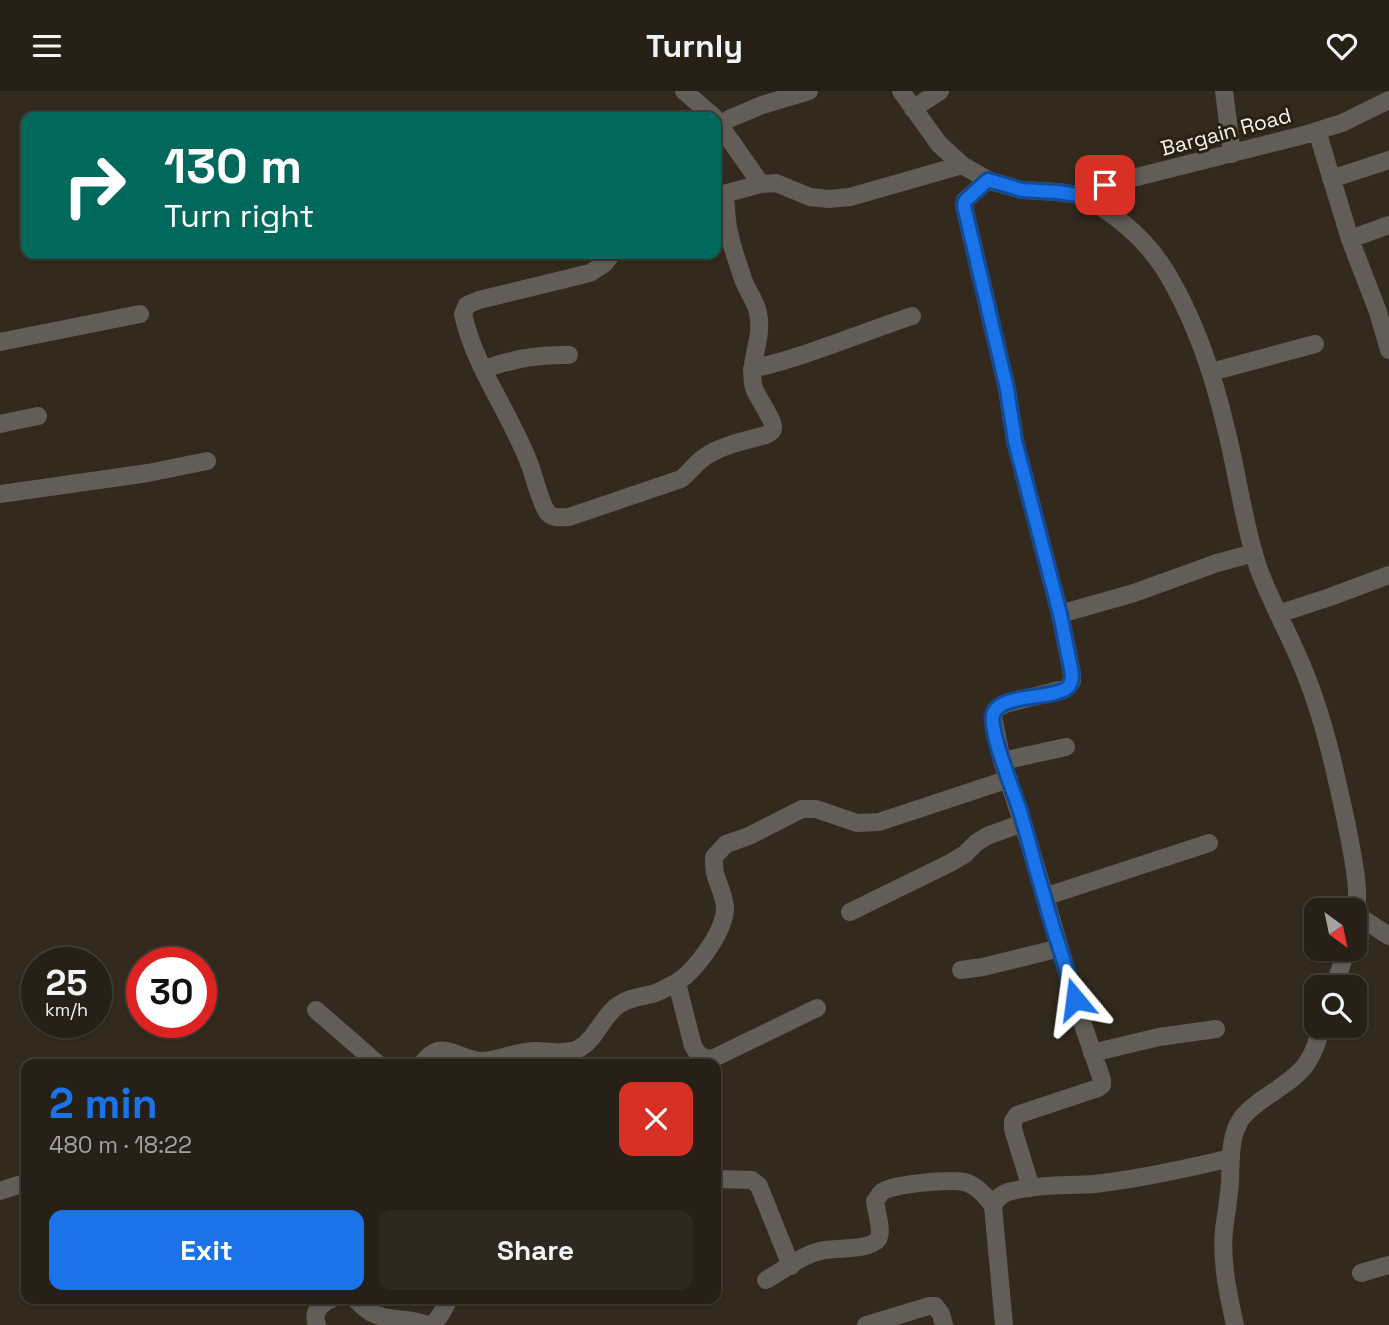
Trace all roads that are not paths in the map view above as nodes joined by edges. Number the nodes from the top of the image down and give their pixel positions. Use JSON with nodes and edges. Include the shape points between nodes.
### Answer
{"nodes":[{"id":1,"x":684,"y":91,"type":"edge"},
{"id":2,"x":809,"y":91,"type":"edge"},
{"id":3,"x":901,"y":91,"type":"edge"},
{"id":4,"x":940,"y":91,"type":"edge"},
{"id":5,"x":1224,"y":91,"type":"edge"},
{"id":6,"x":1389,"y":100,"type":"edge"},
{"id":7,"x":913,"y":109,"type":"junction"},
{"id":8,"x":706,"y":112,"type":"edge"},
{"id":9,"x":721,"y":119,"type":"edge"},
{"id":10,"x":721,"y":128,"type":"edge"},
{"id":11,"x":1317,"y":131,"type":"junction"},
{"id":12,"x":1232,"y":154,"type":"junction"},
{"id":13,"x":1389,"y":160,"type":"edge"},
{"id":14,"x":962,"y":165,"type":"junction"},
{"id":15,"x":1331,"y":179,"type":"junction"},
{"id":16,"x":988,"y":180,"type":"junction"},
{"id":17,"x":761,"y":184,"type":"junction"},
{"id":18,"x":721,"y":195,"type":"edge"},
{"id":19,"x":1078,"y":195,"type":"junction"},
{"id":20,"x":721,"y":199,"type":"edge"},
{"id":21,"x":1389,"y":225,"type":"edge"},
{"id":22,"x":1350,"y":239,"type":"junction"},
{"id":23,"x":608,"y":259,"type":"edge"},
{"id":24,"x":1384,"y":310,"type":"edge"},
{"id":25,"x":140,"y":314,"type":"dead end"},
{"id":26,"x":912,"y":316,"type":"dead end"},
{"id":27,"x":1388,"y":341,"type":"edge"},
{"id":28,"x":0,"y":342,"type":"edge"},
{"id":29,"x":1315,"y":344,"type":"dead end"},
{"id":30,"x":569,"y":355,"type":"dead end"},
{"id":31,"x":484,"y":369,"type":"junction"},
{"id":32,"x":752,"y":369,"type":"junction"},
{"id":33,"x":1211,"y":372,"type":"junction"},
{"id":34,"x":38,"y":416,"type":"dead end"},
{"id":35,"x":0,"y":423,"type":"edge"},
{"id":36,"x":207,"y":461,"type":"dead end"},
{"id":37,"x":0,"y":494,"type":"edge"},
{"id":38,"x":1254,"y":553,"type":"junction"},
{"id":39,"x":1389,"y":575,"type":"edge"},
{"id":40,"x":1060,"y":614,"type":"junction"},
{"id":41,"x":1278,"y":614,"type":"junction"},
{"id":42,"x":1066,"y":747,"type":"dead end"},
{"id":43,"x":1003,"y":761,"type":"junction"},
{"id":44,"x":1009,"y":779,"type":"junction"},
{"id":45,"x":1023,"y":823,"type":"junction"},
{"id":46,"x":1209,"y":843,"type":"dead end"},
{"id":47,"x":1044,"y":897,"type":"junction"},
{"id":48,"x":1356,"y":898,"type":"edge"},
{"id":49,"x":850,"y":912,"type":"dead end"},
{"id":50,"x":1367,"y":925,"type":"edge"},
{"id":51,"x":1389,"y":936,"type":"edge"},
{"id":52,"x":1060,"y":948,"type":"junction"},
{"id":53,"x":961,"y":970,"type":"dead end"},
{"id":54,"x":677,"y":983,"type":"junction"},
{"id":55,"x":817,"y":1009,"type":"dead end"},
{"id":56,"x":316,"y":1010,"type":"dead end"},
{"id":57,"x":1216,"y":1029,"type":"dead end"},
{"id":58,"x":1318,"y":1038,"type":"edge"},
{"id":59,"x":1092,"y":1053,"type":"junction"},
{"id":60,"x":372,"y":1059,"type":"edge"},
{"id":61,"x":427,"y":1059,"type":"edge"},
{"id":62,"x":468,"y":1059,"type":"edge"},
{"id":63,"x":491,"y":1059,"type":"edge"},
{"id":64,"x":1231,"y":1158,"type":"junction"},
{"id":65,"x":721,"y":1179,"type":"edge"},
{"id":66,"x":18,"y":1185,"type":"dead end"},
{"id":67,"x":1031,"y":1188,"type":"junction"},
{"id":68,"x":0,"y":1192,"type":"edge"},
{"id":69,"x":993,"y":1206,"type":"junction"},
{"id":70,"x":1389,"y":1265,"type":"edge"},
{"id":71,"x":791,"y":1266,"type":"junction"},
{"id":72,"x":1361,"y":1273,"type":"dead end"},
{"id":73,"x":766,"y":1280,"type":"dead end"},
{"id":74,"x":321,"y":1304,"type":"edge"},
{"id":75,"x":361,"y":1304,"type":"edge"},
{"id":76,"x":446,"y":1304,"type":"edge"},
{"id":77,"x":317,"y":1325,"type":"edge"},
{"id":78,"x":427,"y":1325,"type":"edge"},
{"id":79,"x":433,"y":1325,"type":"edge"},
{"id":80,"x":866,"y":1325,"type":"edge"},
{"id":81,"x":944,"y":1325,"type":"edge"},
{"id":82,"x":1004,"y":1325,"type":"edge"},
{"id":83,"x":1235,"y":1325,"type":"edge"}],
"edges":[{"from":1,"to":8,"type":"street"},
{"from":2,"to":9,"type":"street"},
{"from":3,"to":7,"type":"street","name":"Bargain Road"},
{"from":4,"to":7,"type":"street"},
{"from":5,"to":12,"type":"street"},
{"from":6,"to":11,"type":"street","name":"Bargain Road"},
{"from":7,"to":14,"type":"street","name":"Bargain Road"},
{"from":10,"to":17,"type":"street"},
{"from":11,"to":12,"type":"street","name":"Bargain Road"},
{"from":11,"to":15,"type":"street"},
{"from":12,"to":19,"type":"street","name":"Bargain Road"},
{"from":13,"to":15,"type":"street"},
{"from":14,"to":16,"type":"street","name":"Bargain Road"},
{"from":14,"to":17,"type":"street","via":[[829,199],[810,197],[776,183]]},
{"from":15,"to":22,"type":"street"},
{"from":16,"to":19,"type":"street","name":"Bargain Road","via":[[1022,190]]},
{"from":16,"to":40,"type":"street","via":[[964,206],[1015,441]]},
{"from":17,"to":18,"type":"street"},
{"from":19,"to":33,"type":"street","via":[[1098,204],[1152,251],[1185,309]]},
{"from":20,"to":32,"type":"street","via":[[759,318]]},
{"from":21,"to":22,"type":"street"},
{"from":22,"to":24,"type":"street"},
{"from":23,"to":31,"type":"street","via":[[590,273],[467,305],[465,325]]},
{"from":24,"to":27,"type":"street"},
{"from":25,"to":28,"type":"street"},
{"from":26,"to":32,"type":"street"},
{"from":29,"to":33,"type":"street"},
{"from":30,"to":31,"type":"street","via":[[525,357]]},
{"from":31,"to":32,"type":"street","via":[[524,448],[548,513],[558,518],[681,479],[713,451],[771,432],[774,427],[755,389]]},
{"from":33,"to":38,"type":"street"},
{"from":34,"to":35,"type":"street"},
{"from":36,"to":37,"type":"street"},
{"from":38,"to":40,"type":"street"},
{"from":38,"to":41,"type":"street"},
{"from":39,"to":41,"type":"street"},
{"from":40,"to":43,"type":"street","via":[[1072,681],[1060,691],[996,709],[993,717]]},
{"from":41,"to":48,"type":"street","via":[[1305,674],[1335,769],[1356,870]]},
{"from":42,"to":43,"type":"street"},
{"from":43,"to":44,"type":"street"},
{"from":44,"to":45,"type":"street"},
{"from":44,"to":54,"type":"street","via":[[878,823],[857,823],[802,809],[726,844],[714,857],[725,910],[720,928],[709,948]]},
{"from":45,"to":47,"type":"street"},
{"from":45,"to":49,"type":"street","via":[[988,836],[950,863]]},
{"from":46,"to":47,"type":"street"},
{"from":47,"to":52,"type":"street"},
{"from":50,"to":51,"type":"street"},
{"from":52,"to":53,"type":"street"},
{"from":52,"to":59,"type":"street"},
{"from":54,"to":55,"type":"street","via":[[693,1046],[704,1058],[712,1059]]},
{"from":54,"to":63,"type":"street","via":[[618,1006],[578,1050]]},
{"from":56,"to":60,"type":"street"},
{"from":57,"to":59,"type":"street"},
{"from":58,"to":64,"type":"street","via":[[1300,1073],[1241,1119]]},
{"from":59,"to":67,"type":"street","via":[[1102,1085],[1025,1111],[1013,1121]]},
{"from":61,"to":62,"type":"street","via":[[440,1050]]},
{"from":64,"to":67,"type":"street","via":[[1141,1178]]},
{"from":64,"to":83,"type":"street","via":[[1224,1254]]},
{"from":65,"to":71,"type":"street","via":[[752,1180],[760,1186]]},
{"from":66,"to":68,"type":"street"},
{"from":67,"to":69,"type":"street","via":[[1002,1195]]},
{"from":69,"to":71,"type":"street","via":[[973,1185],[962,1181],[890,1187],[875,1201],[877,1240],[869,1246],[812,1254]]},
{"from":69,"to":82,"type":"street"},
{"from":70,"to":72,"type":"street"},
{"from":71,"to":73,"type":"street"},
{"from":74,"to":77,"type":"street","via":[[316,1311]]},
{"from":75,"to":78,"type":"street","via":[[372,1313]]},
{"from":76,"to":79,"type":"street"},
{"from":80,"to":81,"type":"street","via":[[929,1306],[938,1309]]}]}
